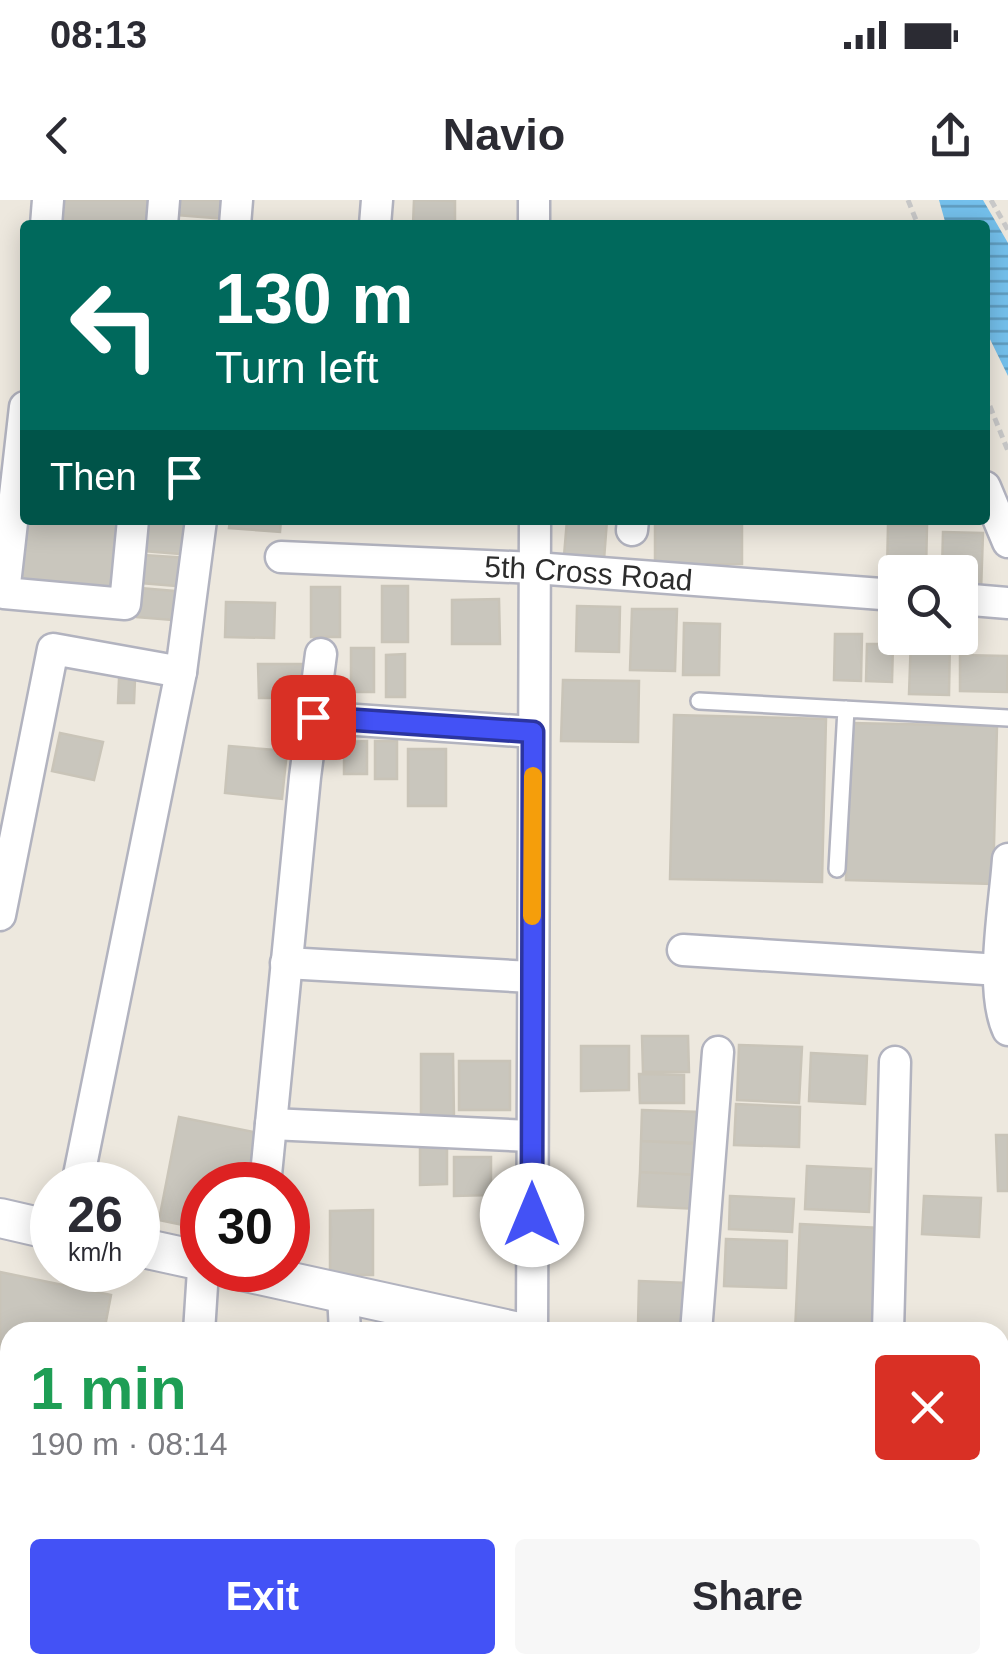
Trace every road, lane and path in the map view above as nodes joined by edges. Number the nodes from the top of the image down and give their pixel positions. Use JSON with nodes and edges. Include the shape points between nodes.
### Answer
{"nodes":[{"id":1,"x":991,"y":200,"type":"edge"},
{"id":2,"x":1008,"y":230,"type":"edge"},
{"id":3,"x":990,"y":406,"type":"edge"},
{"id":4,"x":20,"y":451,"type":"edge"},
{"id":5,"x":1008,"y":451,"type":"edge"},
{"id":6,"x":990,"y":499,"type":"edge"},
{"id":7,"x":133,"y":525,"type":"edge"},
{"id":8,"x":200,"y":525,"type":"edge"},
{"id":9,"x":534,"y":525,"type":"edge"},
{"id":10,"x":1008,"y":542,"type":"edge"},
{"id":11,"x":281,"y":557,"type":"dead end"},
{"id":12,"x":534,"y":568,"type":"junction"},
{"id":13,"x":878,"y":594,"type":"edge"},
{"id":14,"x":978,"y":600,"type":"edge"},
{"id":15,"x":1008,"y":603,"type":"edge"},
{"id":16,"x":320,"y":654,"type":"dead end"},
{"id":17,"x":181,"y":672,"type":"junction"},
{"id":18,"x":698,"y":701,"type":"dead end"},
{"id":19,"x":846,"y":709,"type":"junction"},
{"id":20,"x":313,"y":717,"type":"junction"},
{"id":21,"x":1008,"y":718,"type":"edge"},
{"id":22,"x":533,"y":732,"type":"junction"},
{"id":23,"x":1008,"y":859,"type":"edge"},
{"id":24,"x":837,"y":869,"type":"dead end"},
{"id":25,"x":0,"y":915,"type":"edge"},
{"id":26,"x":683,"y":950,"type":"dead end"},
{"id":27,"x":286,"y":963,"type":"junction"},
{"id":28,"x":1000,"y":970,"type":"junction"},
{"id":29,"x":531,"y":977,"type":"junction"},
{"id":30,"x":1008,"y":1030,"type":"edge"},
{"id":31,"x":718,"y":1052,"type":"dead end"},
{"id":32,"x":896,"y":1062,"type":"dead end"},
{"id":33,"x":271,"y":1124,"type":"junction"},
{"id":34,"x":532,"y":1136,"type":"junction"},
{"id":35,"x":82,"y":1162,"type":"edge"},
{"id":36,"x":268,"y":1162,"type":"edge"},
{"id":37,"x":0,"y":1218,"type":"edge"},
{"id":38,"x":30,"y":1225,"type":"edge"},
{"id":39,"x":310,"y":1286,"type":"edge"},
{"id":40,"x":202,"y":1292,"type":"edge"},
{"id":41,"x":342,"y":1294,"type":"junction"},
{"id":42,"x":200,"y":1322,"type":"edge"},
{"id":43,"x":344,"y":1322,"type":"edge"},
{"id":44,"x":472,"y":1322,"type":"edge"},
{"id":45,"x":532,"y":1322,"type":"edge"},
{"id":46,"x":697,"y":1322,"type":"edge"},
{"id":47,"x":888,"y":1322,"type":"edge"}],
"edges":[{"from":1,"to":2,"type":"path"},
{"from":3,"to":5,"type":"path"},
{"from":4,"to":7,"type":"street","via":[[4,593],[125,604]]},
{"from":6,"to":10,"type":"street"},
{"from":8,"to":17,"type":"street"},
{"from":9,"to":12,"type":"street"},
{"from":11,"to":12,"type":"street","name":"5th Cross Road"},
{"from":12,"to":13,"type":"street","name":"5th Cross Road"},
{"from":12,"to":22,"type":"street"},
{"from":14,"to":15,"type":"street"},
{"from":16,"to":20,"type":"street"},
{"from":17,"to":25,"type":"street","via":[[54,649]]},
{"from":17,"to":35,"type":"street"},
{"from":18,"to":19,"type":"lane"},
{"from":19,"to":21,"type":"lane"},
{"from":19,"to":24,"type":"lane"},
{"from":20,"to":22,"type":"street"},
{"from":20,"to":27,"type":"street"},
{"from":22,"to":29,"type":"street"},
{"from":23,"to":28,"type":"street"},
{"from":26,"to":28,"type":"street"},
{"from":27,"to":29,"type":"street"},
{"from":27,"to":33,"type":"street"},
{"from":28,"to":30,"type":"street"},
{"from":29,"to":34,"type":"street"},
{"from":31,"to":46,"type":"street"},
{"from":32,"to":47,"type":"street"},
{"from":33,"to":34,"type":"street"},
{"from":33,"to":36,"type":"street"},
{"from":34,"to":45,"type":"street"},
{"from":37,"to":38,"type":"street"},
{"from":39,"to":41,"type":"street"},
{"from":40,"to":42,"type":"street"},
{"from":41,"to":43,"type":"street"},
{"from":41,"to":44,"type":"street"}]}
